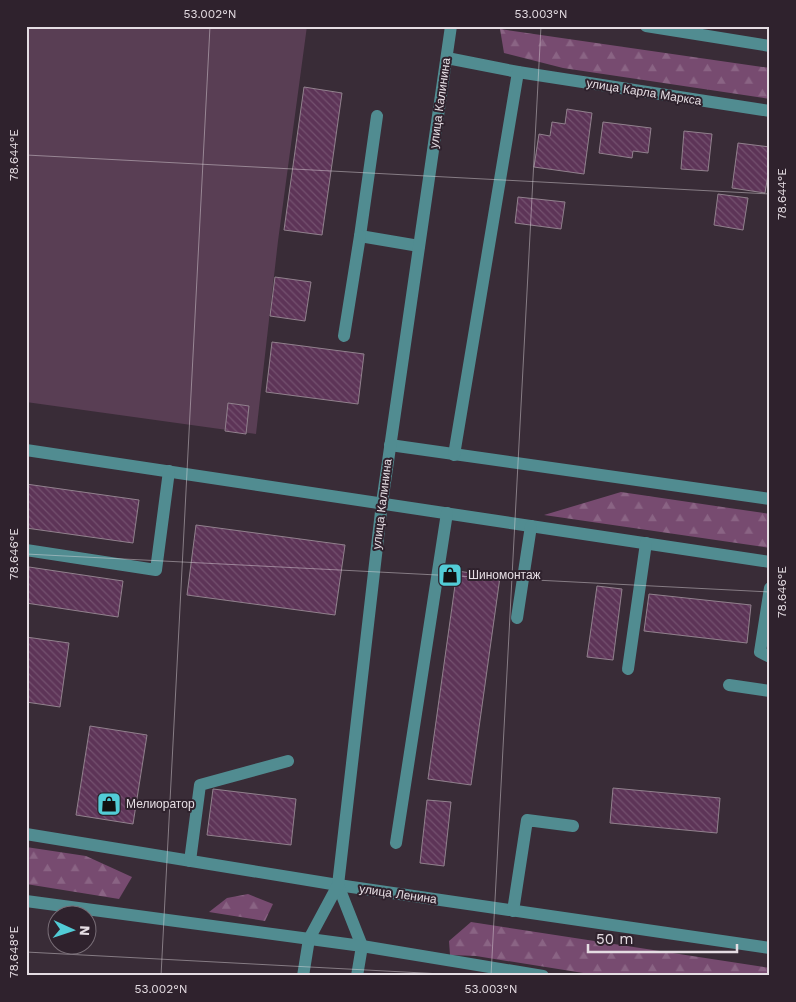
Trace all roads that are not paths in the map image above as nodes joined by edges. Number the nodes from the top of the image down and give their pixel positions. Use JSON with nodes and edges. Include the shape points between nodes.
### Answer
{"nodes":[{"id":1,"x":451,"y":26,"type":"edge"},
{"id":2,"x":646,"y":26,"type":"edge"},
{"id":3,"x":770,"y":46,"type":"edge"},
{"id":4,"x":447,"y":58,"type":"junction"},
{"id":5,"x":518,"y":72,"type":"junction"},
{"id":6,"x":770,"y":111,"type":"edge"},
{"id":7,"x":377,"y":116,"type":"dead end"},
{"id":8,"x":360,"y":236,"type":"junction"},
{"id":9,"x":419,"y":246,"type":"junction"},
{"id":10,"x":344,"y":336,"type":"dead end"},
{"id":11,"x":390,"y":445,"type":"junction"},
{"id":12,"x":26,"y":450,"type":"edge"},
{"id":13,"x":454,"y":455,"type":"junction"},
{"id":14,"x":169,"y":471,"type":"junction"},
{"id":15,"x":770,"y":499,"type":"edge"},
{"id":16,"x":382,"y":503,"type":"junction"},
{"id":17,"x":446,"y":513,"type":"junction"},
{"id":18,"x":531,"y":526,"type":"junction"},
{"id":19,"x":646,"y":543,"type":"junction"},
{"id":20,"x":26,"y":550,"type":"edge"},
{"id":21,"x":770,"y":562,"type":"edge"},
{"id":22,"x":770,"y":588,"type":"edge"},
{"id":23,"x":517,"y":618,"type":"dead end"},
{"id":24,"x":770,"y":658,"type":"edge"},
{"id":25,"x":628,"y":669,"type":"dead end"},
{"id":26,"x":729,"y":685,"type":"dead end"},
{"id":27,"x":770,"y":691,"type":"edge"},
{"id":28,"x":288,"y":761,"type":"dead end"},
{"id":29,"x":573,"y":826,"type":"dead end"},
{"id":30,"x":26,"y":834,"type":"edge"},
{"id":31,"x":396,"y":843,"type":"dead end"},
{"id":32,"x":190,"y":861,"type":"junction"},
{"id":33,"x":338,"y":885,"type":"junction"},
{"id":34,"x":26,"y":902,"type":"edge"},
{"id":35,"x":513,"y":911,"type":"junction"},
{"id":36,"x":309,"y":939,"type":"junction"},
{"id":37,"x":362,"y":946,"type":"junction"},
{"id":38,"x":770,"y":948,"type":"edge"},
{"id":39,"x":304,"y":976,"type":"edge"},
{"id":40,"x":357,"y":976,"type":"edge"},
{"id":41,"x":543,"y":976,"type":"edge"}],
"edges":[{"from":1,"to":4,"type":"street","name":"улица Калинина"},
{"from":2,"to":3,"type":"street"},
{"from":4,"to":5,"type":"street","name":"улица Карла Маркса"},
{"from":4,"to":9,"type":"street","name":"улица Калинина"},
{"from":5,"to":6,"type":"street","name":"улица Карла Маркса"},
{"from":5,"to":13,"type":"street"},
{"from":7,"to":8,"type":"street"},
{"from":8,"to":9,"type":"street"},
{"from":8,"to":10,"type":"street"},
{"from":9,"to":11,"type":"street","name":"улица Калинина"},
{"from":11,"to":13,"type":"street"},
{"from":11,"to":16,"type":"street","name":"улица Калинина"},
{"from":12,"to":14,"type":"street"},
{"from":13,"to":15,"type":"street"},
{"from":14,"to":16,"type":"street"},
{"from":14,"to":20,"type":"street","via":[[156,570]]},
{"from":16,"to":17,"type":"street"},
{"from":16,"to":33,"type":"street","name":"улица Калинина"},
{"from":17,"to":18,"type":"street"},
{"from":17,"to":31,"type":"street"},
{"from":18,"to":19,"type":"street"},
{"from":18,"to":23,"type":"street"},
{"from":19,"to":21,"type":"street"},
{"from":19,"to":25,"type":"street"},
{"from":22,"to":24,"type":"street","via":[[760,652]]},
{"from":26,"to":27,"type":"street"},
{"from":28,"to":32,"type":"street","via":[[200,785]]},
{"from":29,"to":35,"type":"street","via":[[527,820]]},
{"from":30,"to":32,"type":"street","name":"улица Ленина"},
{"from":32,"to":33,"type":"street","name":"улица Ленина"},
{"from":33,"to":35,"type":"street","name":"улица Ленина"},
{"from":33,"to":36,"type":"street","name":"улица Калинина"},
{"from":33,"to":37,"type":"street"},
{"from":34,"to":36,"type":"street"},
{"from":35,"to":38,"type":"street","name":"улица Ленина"},
{"from":36,"to":37,"type":"street"},
{"from":36,"to":39,"type":"street","name":"улица Калинина"},
{"from":37,"to":40,"type":"street"},
{"from":37,"to":41,"type":"street"}]}
